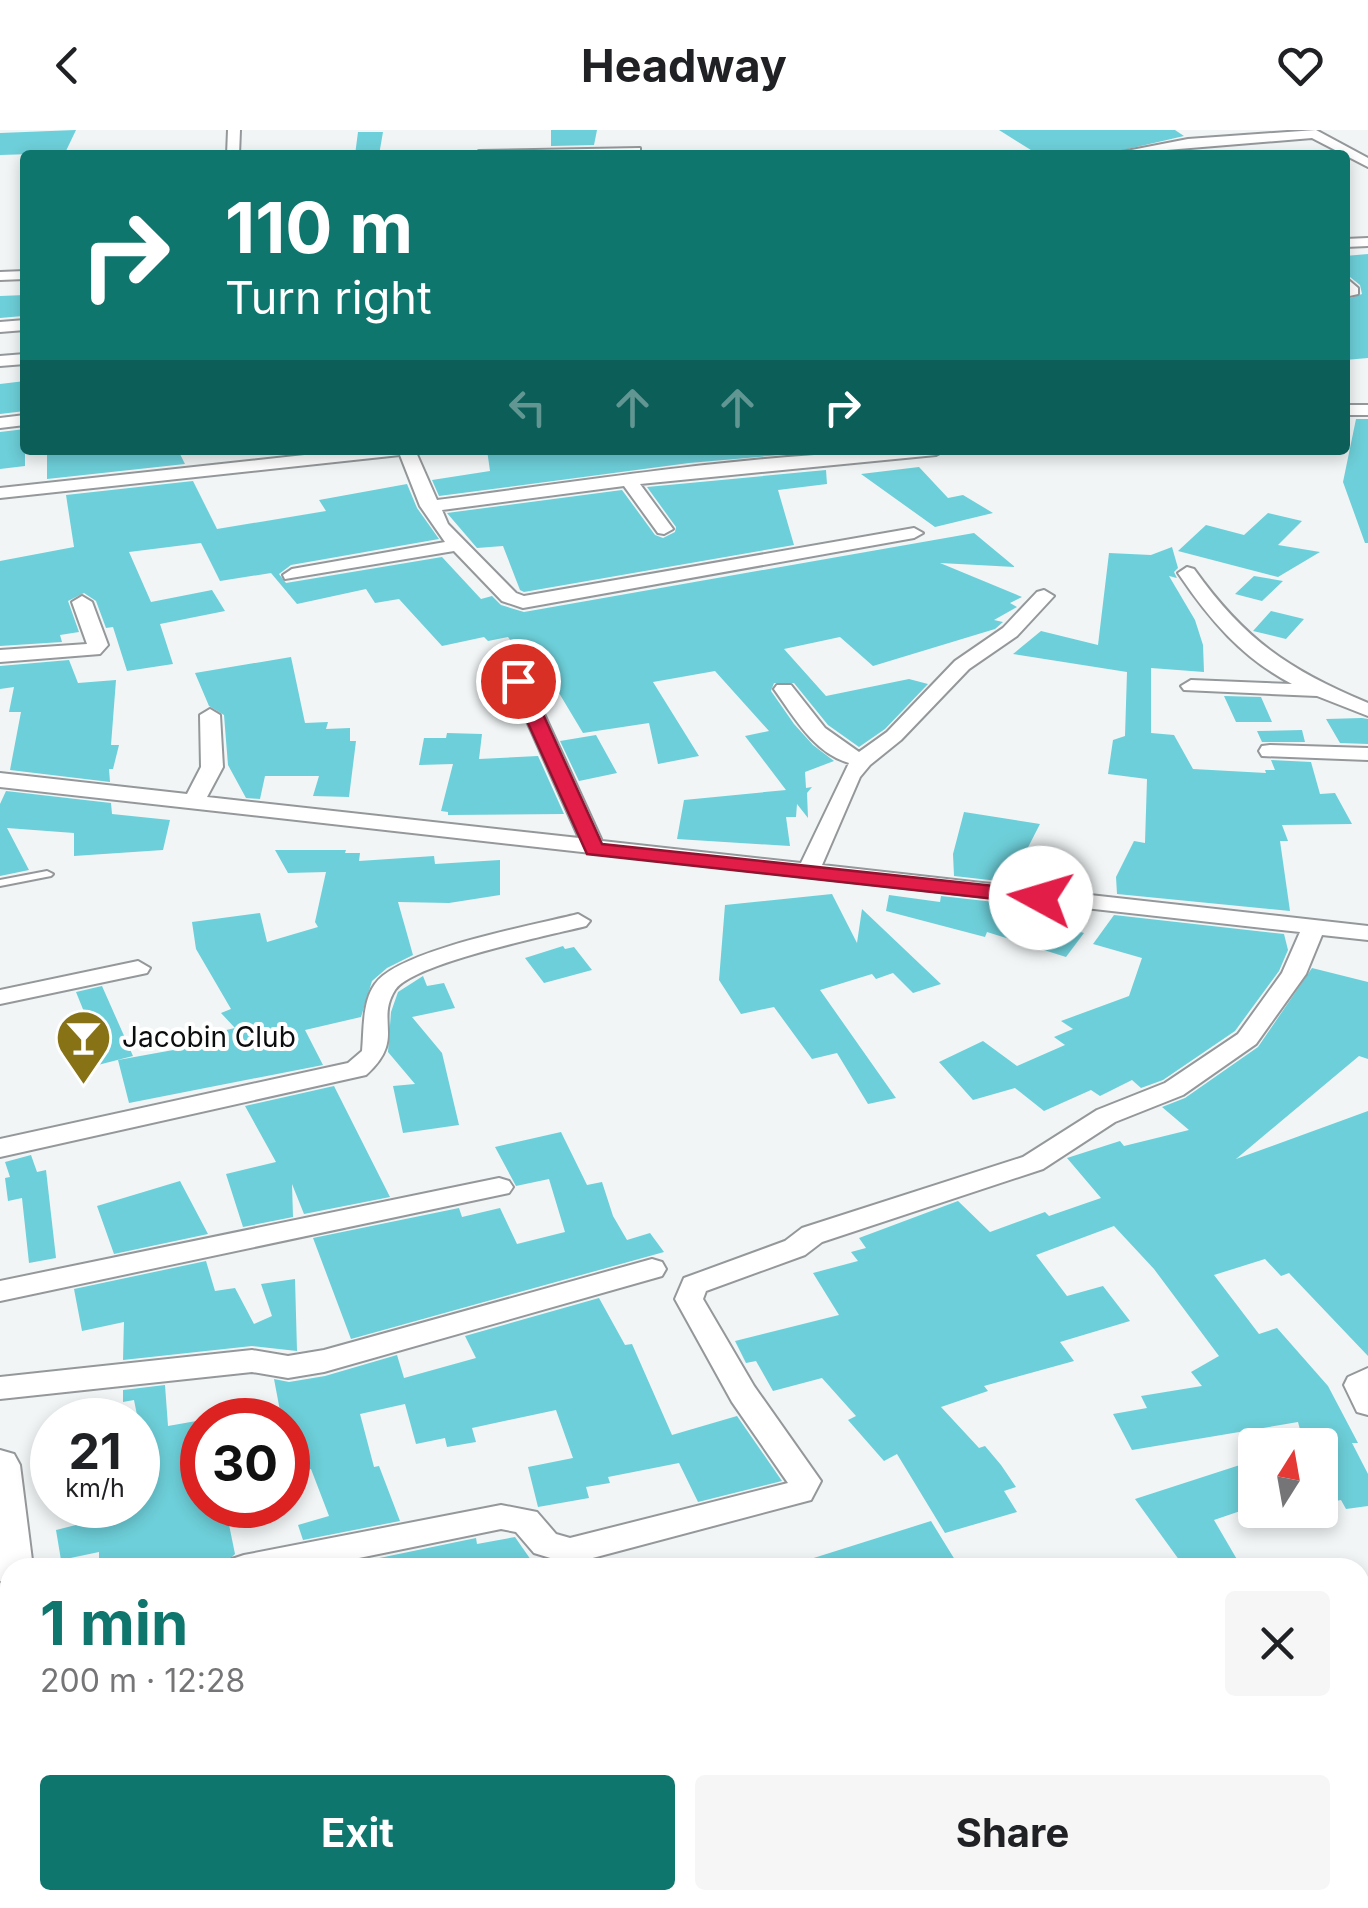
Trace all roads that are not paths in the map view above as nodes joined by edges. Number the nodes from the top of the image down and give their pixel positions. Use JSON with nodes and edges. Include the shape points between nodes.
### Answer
{"nodes":[{"id":1,"x":1310,"y":132,"type":"edge"},
{"id":2,"x":1144,"y":150,"type":"edge"},
{"id":3,"x":1344,"y":150,"type":"edge"},
{"id":4,"x":352,"y":455,"type":"edge"},
{"id":5,"x":408,"y":455,"type":"edge"},
{"id":6,"x":885,"y":455,"type":"edge"},
{"id":7,"x":628,"y":480,"type":"junction"},
{"id":8,"x":0,"y":493,"type":"edge"},
{"id":9,"x":429,"y":506,"type":"junction"},
{"id":10,"x":664,"y":529,"type":"dead end"},
{"id":11,"x":914,"y":533,"type":"dead end"},
{"id":12,"x":456,"y":544,"type":"junction"},
{"id":13,"x":1188,"y":573,"type":"dead end"},
{"id":14,"x":292,"y":576,"type":"dead end"},
{"id":15,"x":1044,"y":596,"type":"dead end"},
{"id":16,"x":82,"y":602,"type":"dead end"},
{"id":17,"x":0,"y":656,"type":"edge"},
{"id":18,"x":518,"y":681,"type":"dead end"},
{"id":19,"x":1191,"y":686,"type":"dead end"},
{"id":20,"x":784,"y":689,"type":"dead end"},
{"id":21,"x":1314,"y":691,"type":"junction"},
{"id":22,"x":1368,"y":710,"type":"edge"},
{"id":23,"x":210,"y":715,"type":"dead end"},
{"id":24,"x":1270,"y":752,"type":"dead end"},
{"id":25,"x":1368,"y":754,"type":"edge"},
{"id":26,"x":862,"y":760,"type":"junction"},
{"id":27,"x":0,"y":780,"type":"edge"},
{"id":28,"x":193,"y":803,"type":"junction"},
{"id":29,"x":594,"y":849,"type":"junction"},
{"id":30,"x":808,"y":872,"type":"junction"},
{"id":31,"x":46,"y":874,"type":"dead end"},
{"id":32,"x":0,"y":882,"type":"edge"},
{"id":33,"x":578,"y":921,"type":"dead end"},
{"id":34,"x":1314,"y":927,"type":"junction"},
{"id":35,"x":1368,"y":933,"type":"edge"},
{"id":36,"x":138,"y":968,"type":"dead end"},
{"id":37,"x":0,"y":997,"type":"edge"},
{"id":38,"x":0,"y":1148,"type":"edge"},
{"id":39,"x":499,"y":1187,"type":"dead end"},
{"id":40,"x":652,"y":1270,"type":"dead end"},
{"id":41,"x":0,"y":1291,"type":"edge"},
{"id":42,"x":1368,"y":1380,"type":"edge"},
{"id":43,"x":0,"y":1388,"type":"edge"},
{"id":44,"x":1368,"y":1404,"type":"edge"},
{"id":45,"x":0,"y":1465,"type":"edge"},
{"id":46,"x":11,"y":1558,"type":"edge"},
{"id":47,"x":294,"y":1558,"type":"edge"}],
"edges":[{"from":1,"to":2,"type":"street"},
{"from":1,"to":3,"type":"street"},
{"from":4,"to":8,"type":"street"},
{"from":5,"to":9,"type":"street"},
{"from":6,"to":7,"type":"street"},
{"from":7,"to":9,"type":"street"},
{"from":7,"to":10,"type":"street"},
{"from":9,"to":12,"type":"street"},
{"from":11,"to":12,"type":"street","via":[[523,602],[509,597]]},
{"from":12,"to":14,"type":"street"},
{"from":13,"to":21,"type":"street","via":[[1246,646]]},
{"from":15,"to":26,"type":"street"},
{"from":16,"to":17,"type":"street","via":[[98,644],[93,650]]},
{"from":18,"to":29,"type":"street"},
{"from":19,"to":21,"type":"street"},
{"from":20,"to":26,"type":"street","via":[[842,757]]},
{"from":21,"to":22,"type":"street"},
{"from":23,"to":28,"type":"street","via":[[212,767]]},
{"from":24,"to":25,"type":"street"},
{"from":26,"to":30,"type":"street"},
{"from":27,"to":28,"type":"street"},
{"from":28,"to":29,"type":"street"},
{"from":29,"to":30,"type":"street"},
{"from":30,"to":34,"type":"street"},
{"from":31,"to":32,"type":"lane"},
{"from":33,"to":38,"type":"street","via":[[441,958],[394,978],[382,995],[374,1054],[357,1069]]},
{"from":34,"to":35,"type":"street"},
{"from":34,"to":47,"type":"street","via":[[1294,974],[1248,1039],[1174,1089],[1106,1116],[1033,1163],[812,1234],[795,1248],[694,1284],[690,1299],[743,1394],[804,1480],[800,1492],[570,1550],[545,1544],[526,1521],[501,1517]]},
{"from":36,"to":37,"type":"street"},
{"from":39,"to":41,"type":"street"},
{"from":40,"to":43,"type":"street","via":[[324,1361],[288,1367],[252,1361]]},
{"from":42,"to":44,"type":"street","via":[[1359,1387]]},
{"from":45,"to":46,"type":"street"}]}
